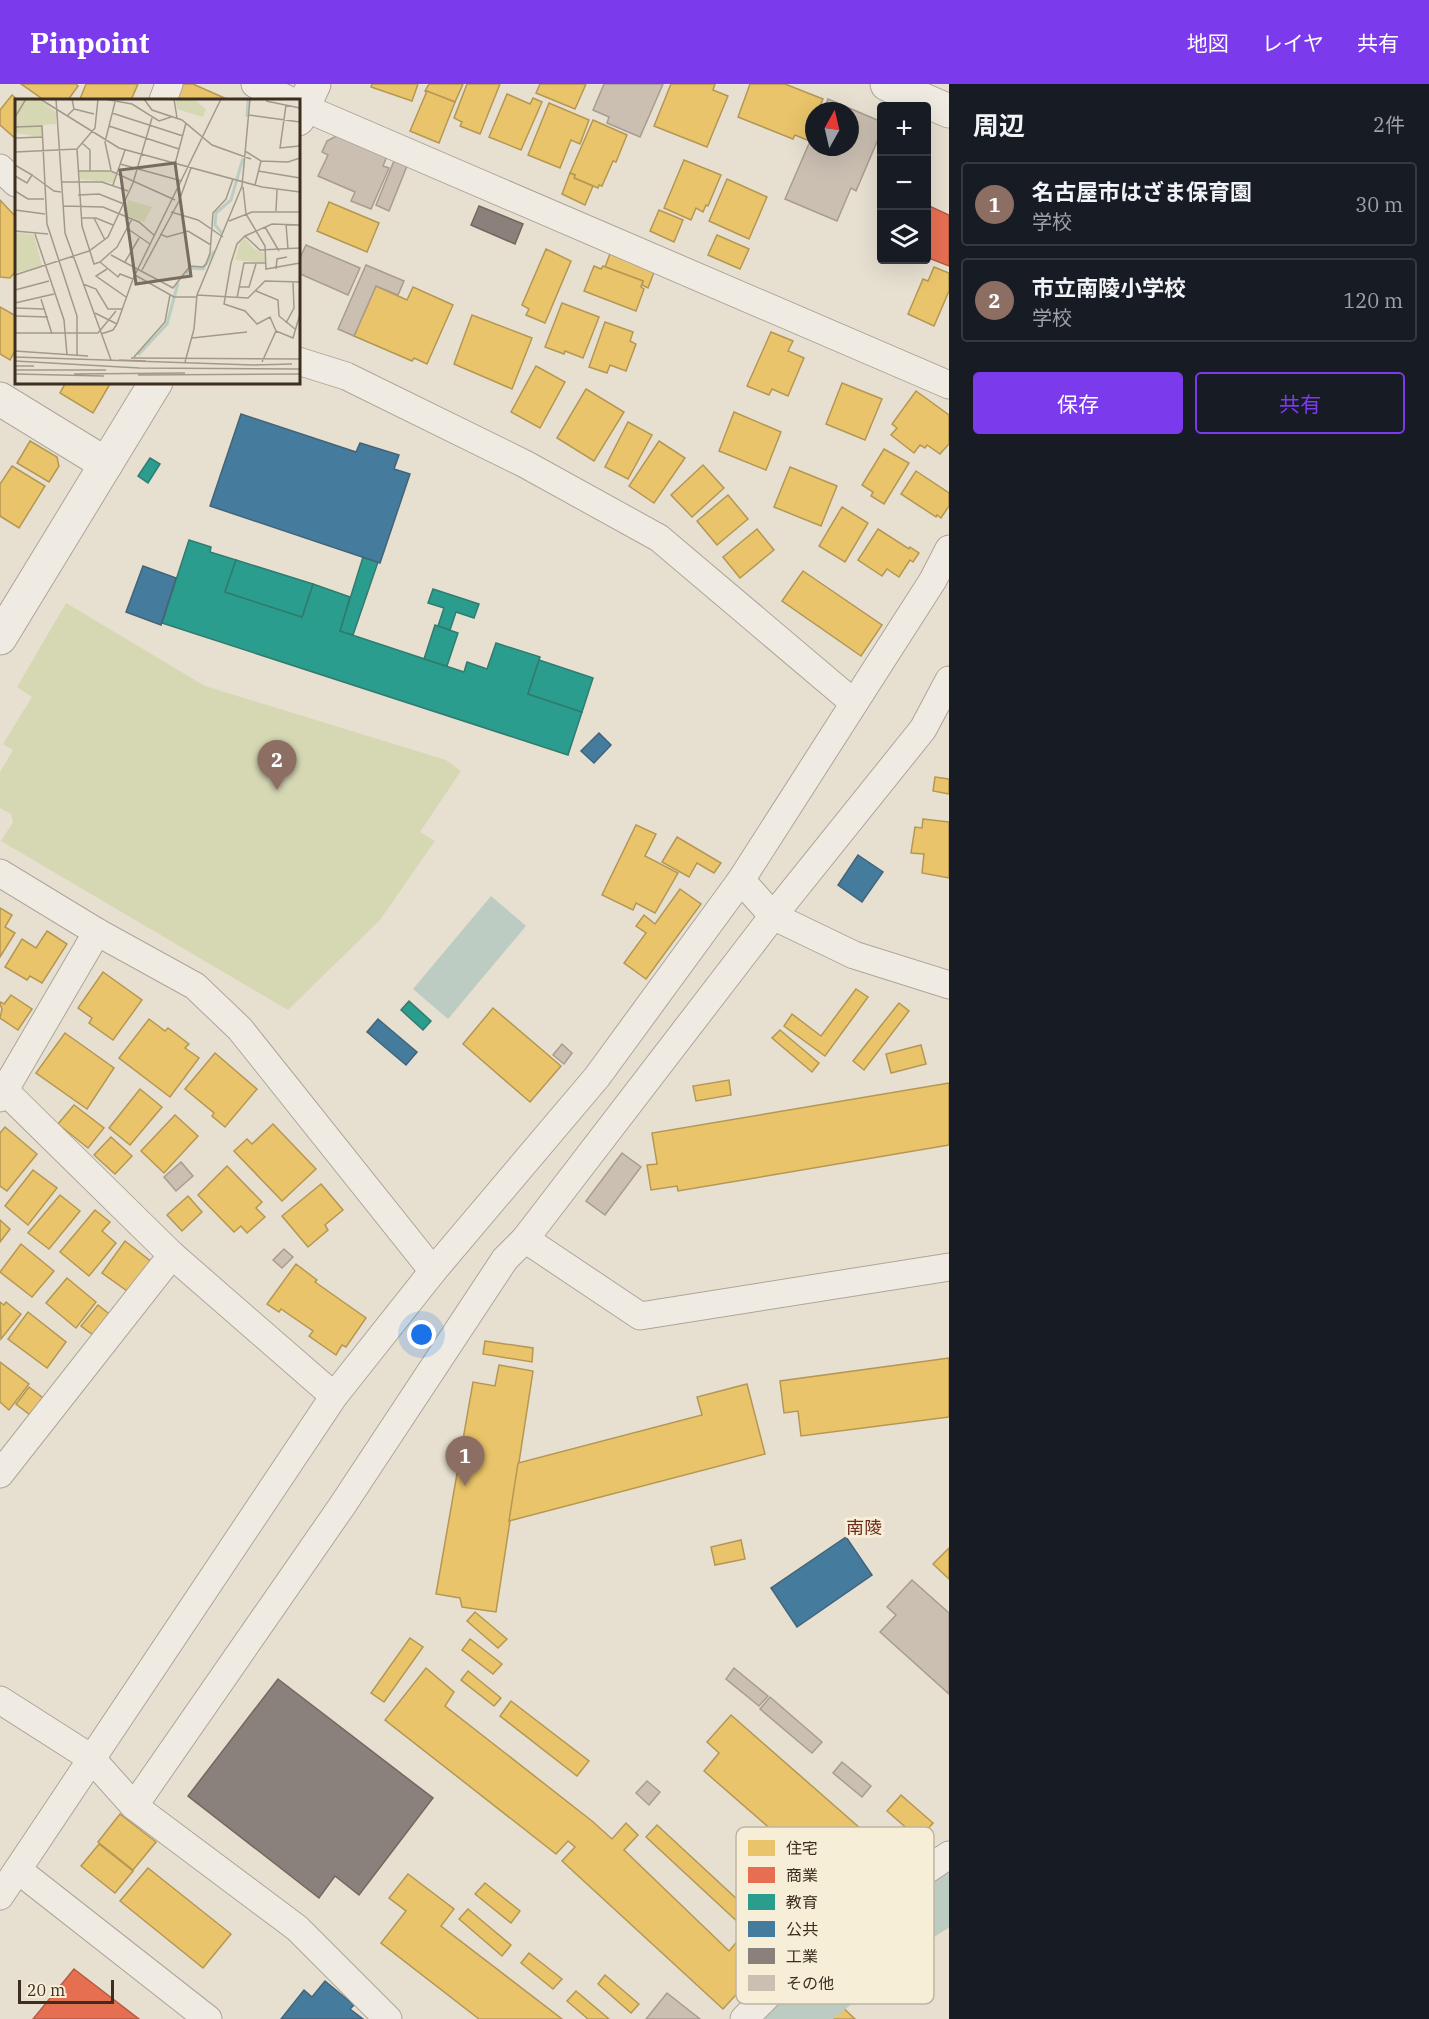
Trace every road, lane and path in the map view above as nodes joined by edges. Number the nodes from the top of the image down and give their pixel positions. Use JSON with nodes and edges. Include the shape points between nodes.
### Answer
{"nodes":[{"id":1,"x":169,"y":84,"type":"edge"},
{"id":2,"x":255,"y":84,"type":"edge"},
{"id":3,"x":887,"y":84,"type":"edge"},
{"id":4,"x":163,"y":99,"type":"edge"},
{"id":5,"x":291,"y":99,"type":"edge"},
{"id":6,"x":301,"y":103,"type":"edge"},
{"id":7,"x":947,"y":105,"type":"edge"},
{"id":8,"x":0,"y":168,"type":"edge"},
{"id":9,"x":15,"y":182,"type":"edge"},
{"id":10,"x":300,"y":362,"type":"edge"},
{"id":11,"x":155,"y":384,"type":"edge"},
{"id":12,"x":949,"y":385,"type":"edge"},
{"id":13,"x":0,"y":399,"type":"edge"},
{"id":14,"x":106,"y":464,"type":"junction"},
{"id":15,"x":949,"y":549,"type":"edge"},
{"id":16,"x":0,"y":638,"type":"edge"},
{"id":17,"x":949,"y":680,"type":"edge"},
{"id":18,"x":854,"y":703,"type":"junction"},
{"id":19,"x":0,"y":873,"type":"edge"},
{"id":20,"x":741,"y":880,"type":"junction"},
{"id":21,"x":773,"y":916,"type":"junction"},
{"id":22,"x":97,"y":932,"type":"junction"},
{"id":23,"x":949,"y":985,"type":"edge"},
{"id":24,"x":2,"y":1094,"type":"edge"},
{"id":25,"x":525,"y":1239,"type":"junction"},
{"id":26,"x":172,"y":1254,"type":"junction"},
{"id":27,"x":949,"y":1267,"type":"edge"},
{"id":28,"x":433,"y":1271,"type":"junction"},
{"id":29,"x":334,"y":1396,"type":"junction"},
{"id":30,"x":0,"y":1474,"type":"edge"},
{"id":31,"x":0,"y":1700,"type":"edge"},
{"id":32,"x":91,"y":1758,"type":"junction"},
{"id":33,"x":134,"y":1806,"type":"junction"},
{"id":34,"x":949,"y":1855,"type":"edge"},
{"id":35,"x":934,"y":1865,"type":"edge"},
{"id":36,"x":18,"y":1870,"type":"junction"},
{"id":37,"x":0,"y":1896,"type":"edge"},
{"id":38,"x":759,"y":2004,"type":"edge"},
{"id":39,"x":208,"y":2019,"type":"edge"},
{"id":40,"x":388,"y":2019,"type":"edge"},
{"id":41,"x":744,"y":2019,"type":"edge"}],
"edges":[{"from":1,"to":4,"type":"street"},
{"from":2,"to":5,"type":"street"},
{"from":3,"to":7,"type":"street"},
{"from":6,"to":12,"type":"street"},
{"from":8,"to":9,"type":"street"},
{"from":10,"to":18,"type":"street","via":[[346,376],[525,464],[659,538]]},
{"from":11,"to":14,"type":"street"},
{"from":13,"to":14,"type":"street"},
{"from":14,"to":16,"type":"street"},
{"from":15,"to":18,"type":"street"},
{"from":17,"to":21,"type":"street","via":[[923,729]]},
{"from":18,"to":20,"type":"street"},
{"from":19,"to":22,"type":"street"},
{"from":20,"to":21,"type":"street"},
{"from":20,"to":28,"type":"street","via":[[597,1077]]},
{"from":21,"to":23,"type":"street","via":[[854,955]]},
{"from":21,"to":25,"type":"street"},
{"from":22,"to":24,"type":"street"},
{"from":22,"to":28,"type":"street","via":[[195,986],[240,1029]]},
{"from":24,"to":26,"type":"street"},
{"from":25,"to":27,"type":"street","via":[[640,1316]]},
{"from":25,"to":33,"type":"street","via":[[505,1259],[342,1506]]},
{"from":26,"to":29,"type":"street"},
{"from":26,"to":30,"type":"street"},
{"from":28,"to":29,"type":"street"},
{"from":29,"to":32,"type":"street"},
{"from":31,"to":32,"type":"street"},
{"from":32,"to":33,"type":"street"},
{"from":32,"to":36,"type":"street"},
{"from":33,"to":40,"type":"street","via":[[297,1928]]},
{"from":34,"to":35,"type":"street"},
{"from":36,"to":37,"type":"street"},
{"from":36,"to":39,"type":"street"},
{"from":38,"to":41,"type":"street"}]}
